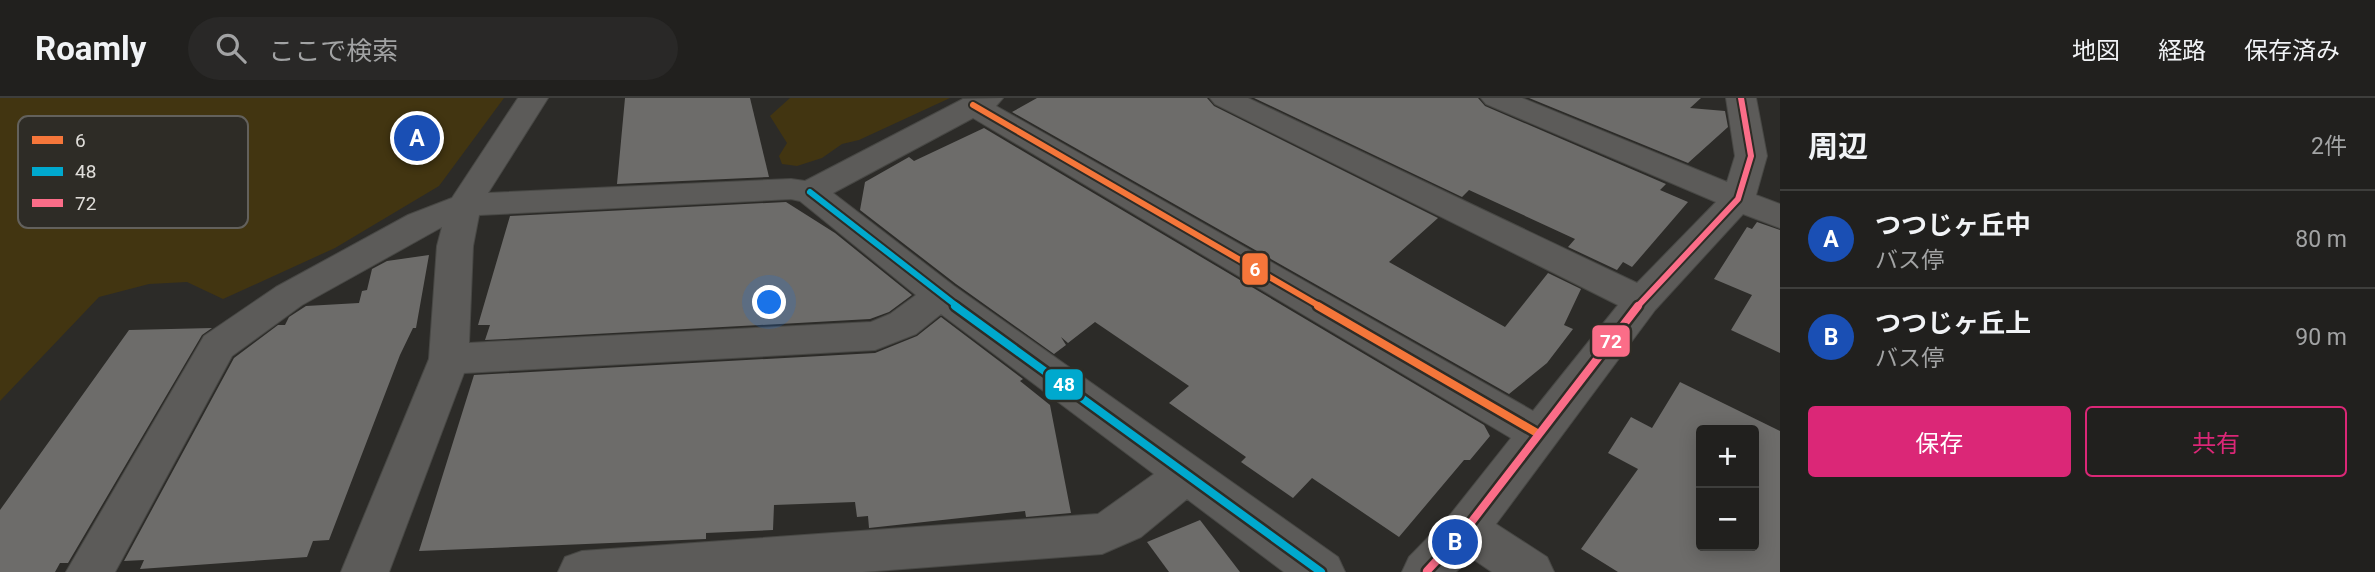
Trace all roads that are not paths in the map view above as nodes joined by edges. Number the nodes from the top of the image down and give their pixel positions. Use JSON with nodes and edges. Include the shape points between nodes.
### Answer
{"nodes":[{"id":1,"x":533,"y":98,"type":"edge"},
{"id":2,"x":1225,"y":98,"type":"edge"},
{"id":3,"x":1496,"y":98,"type":"edge"},
{"id":4,"x":1741,"y":98,"type":"edge"},
{"id":5,"x":981,"y":102,"type":"edge"},
{"id":6,"x":810,"y":192,"type":"junction"},
{"id":7,"x":1738,"y":199,"type":"junction"},
{"id":8,"x":464,"y":205,"type":"junction"},
{"id":9,"x":1780,"y":217,"type":"edge"},
{"id":10,"x":941,"y":295,"type":"junction"},
{"id":11,"x":1642,"y":301,"type":"junction"},
{"id":12,"x":449,"y":359,"type":"junction"},
{"id":13,"x":1537,"y":433,"type":"junction"},
{"id":14,"x":1187,"y":473,"type":"junction"},
{"id":15,"x":1465,"y":529,"type":"junction"},
{"id":16,"x":90,"y":572,"type":"edge"},
{"id":17,"x":365,"y":572,"type":"edge"},
{"id":18,"x":582,"y":572,"type":"edge"},
{"id":19,"x":1321,"y":572,"type":"edge"},
{"id":20,"x":1426,"y":572,"type":"edge"},
{"id":21,"x":1530,"y":572,"type":"edge"}],
"edges":[{"from":1,"to":8,"type":"street"},
{"from":2,"to":11,"type":"street"},
{"from":3,"to":7,"type":"street"},
{"from":4,"to":7,"type":"street","via":[[1751,156]]},
{"from":5,"to":6,"type":"street"},
{"from":5,"to":13,"type":"street"},
{"from":6,"to":8,"type":"street","via":[[791,189]]},
{"from":6,"to":10,"type":"street"},
{"from":7,"to":9,"type":"street"},
{"from":7,"to":11,"type":"street"},
{"from":8,"to":12,"type":"street","via":[[455,246]]},
{"from":8,"to":16,"type":"street","via":[[420,223],[289,296],[218,345]]},
{"from":10,"to":12,"type":"street","via":[[903,324],[875,336]]},
{"from":10,"to":14,"type":"street"},
{"from":11,"to":13,"type":"street"},
{"from":12,"to":17,"type":"street"},
{"from":13,"to":15,"type":"street"},
{"from":14,"to":18,"type":"street","via":[[1125,523],[1102,534]]},
{"from":14,"to":19,"type":"street"},
{"from":15,"to":20,"type":"street"},
{"from":15,"to":21,"type":"street"}]}
